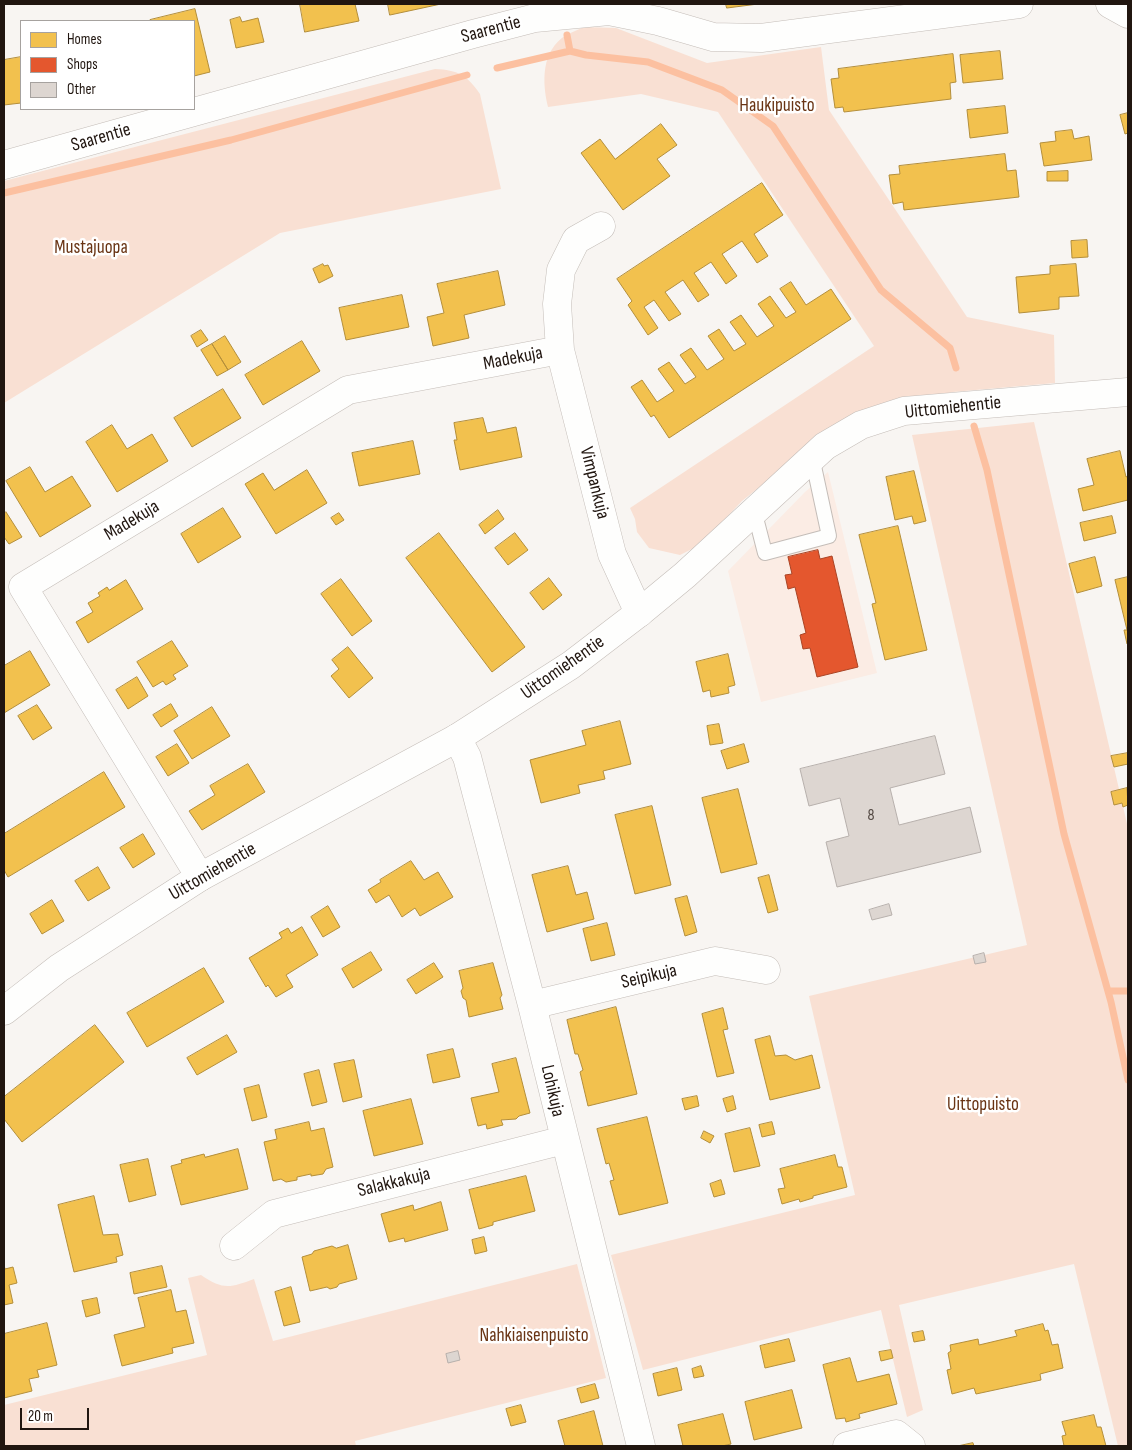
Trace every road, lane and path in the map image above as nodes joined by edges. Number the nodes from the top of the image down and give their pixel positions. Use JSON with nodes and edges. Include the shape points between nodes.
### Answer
{"nodes":[{"id":1,"x":1019,"y":4,"type":"edge"},
{"id":2,"x":1110,"y":4,"type":"edge"},
{"id":3,"x":1128,"y":14,"type":"edge"},
{"id":4,"x":4,"y":165,"type":"edge"},
{"id":5,"x":601,"y":226,"type":"dead end"},
{"id":6,"x":560,"y":350,"type":"junction"},
{"id":7,"x":1128,"y":392,"type":"edge"},
{"id":8,"x":812,"y":457,"type":"junction"},
{"id":9,"x":754,"y":510,"type":"junction"},
{"id":10,"x":639,"y":613,"type":"junction"},
{"id":11,"x":457,"y":738,"type":"junction"},
{"id":12,"x":200,"y":877,"type":"junction"},
{"id":13,"x":766,"y":970,"type":"dead end"},
{"id":14,"x":532,"y":1005,"type":"junction"},
{"id":15,"x":4,"y":1011,"type":"edge"},
{"id":16,"x":564,"y":1140,"type":"junction"},
{"id":17,"x":234,"y":1246,"type":"dead end"},
{"id":18,"x":641,"y":1446,"type":"edge"},
{"id":19,"x":847,"y":1446,"type":"edge"},
{"id":20,"x":911,"y":1446,"type":"edge"}],
"edges":[{"from":1,"to":4,"type":"street","name":"Saarentie","via":[[761,38],[713,37],[609,11],[534,18]]},
{"from":2,"to":3,"type":"street"},
{"from":5,"to":6,"type":"street","name":"Vimpankuja","via":[[576,240],[561,270],[557,304]]},
{"from":6,"to":10,"type":"street","name":"Vimpankuja","via":[[612,554]]},
{"from":6,"to":12,"type":"street","name":"Madekuja","via":[[348,390],[23,587]]},
{"from":7,"to":8,"type":"street","name":"Uittomiehentie","via":[[904,411],[861,425]]},
{"from":8,"to":9,"type":"street","name":"Uittomiehentie"},
{"from":8,"to":9,"type":"lane","via":[[829,536],[765,553]]},
{"from":9,"to":10,"type":"street","name":"Uittomiehentie"},
{"from":10,"to":11,"type":"street","name":"Uittomiehentie","via":[[571,665]]},
{"from":11,"to":12,"type":"street","name":"Uittomiehentie"},
{"from":11,"to":14,"type":"street","name":"Lohikuja","via":[[467,757]]},
{"from":12,"to":15,"type":"street","name":"Uittomiehentie","via":[[59,968]]},
{"from":13,"to":14,"type":"street","name":"Seipikuja","via":[[715,961]]},
{"from":14,"to":16,"type":"street","name":"Lohikuja"},
{"from":16,"to":17,"type":"street","name":"Salakkakuja","via":[[274,1214]]},
{"from":16,"to":18,"type":"street","name":"Lohikuja"},
{"from":19,"to":20,"type":"street","via":[[896,1434]]}]}
